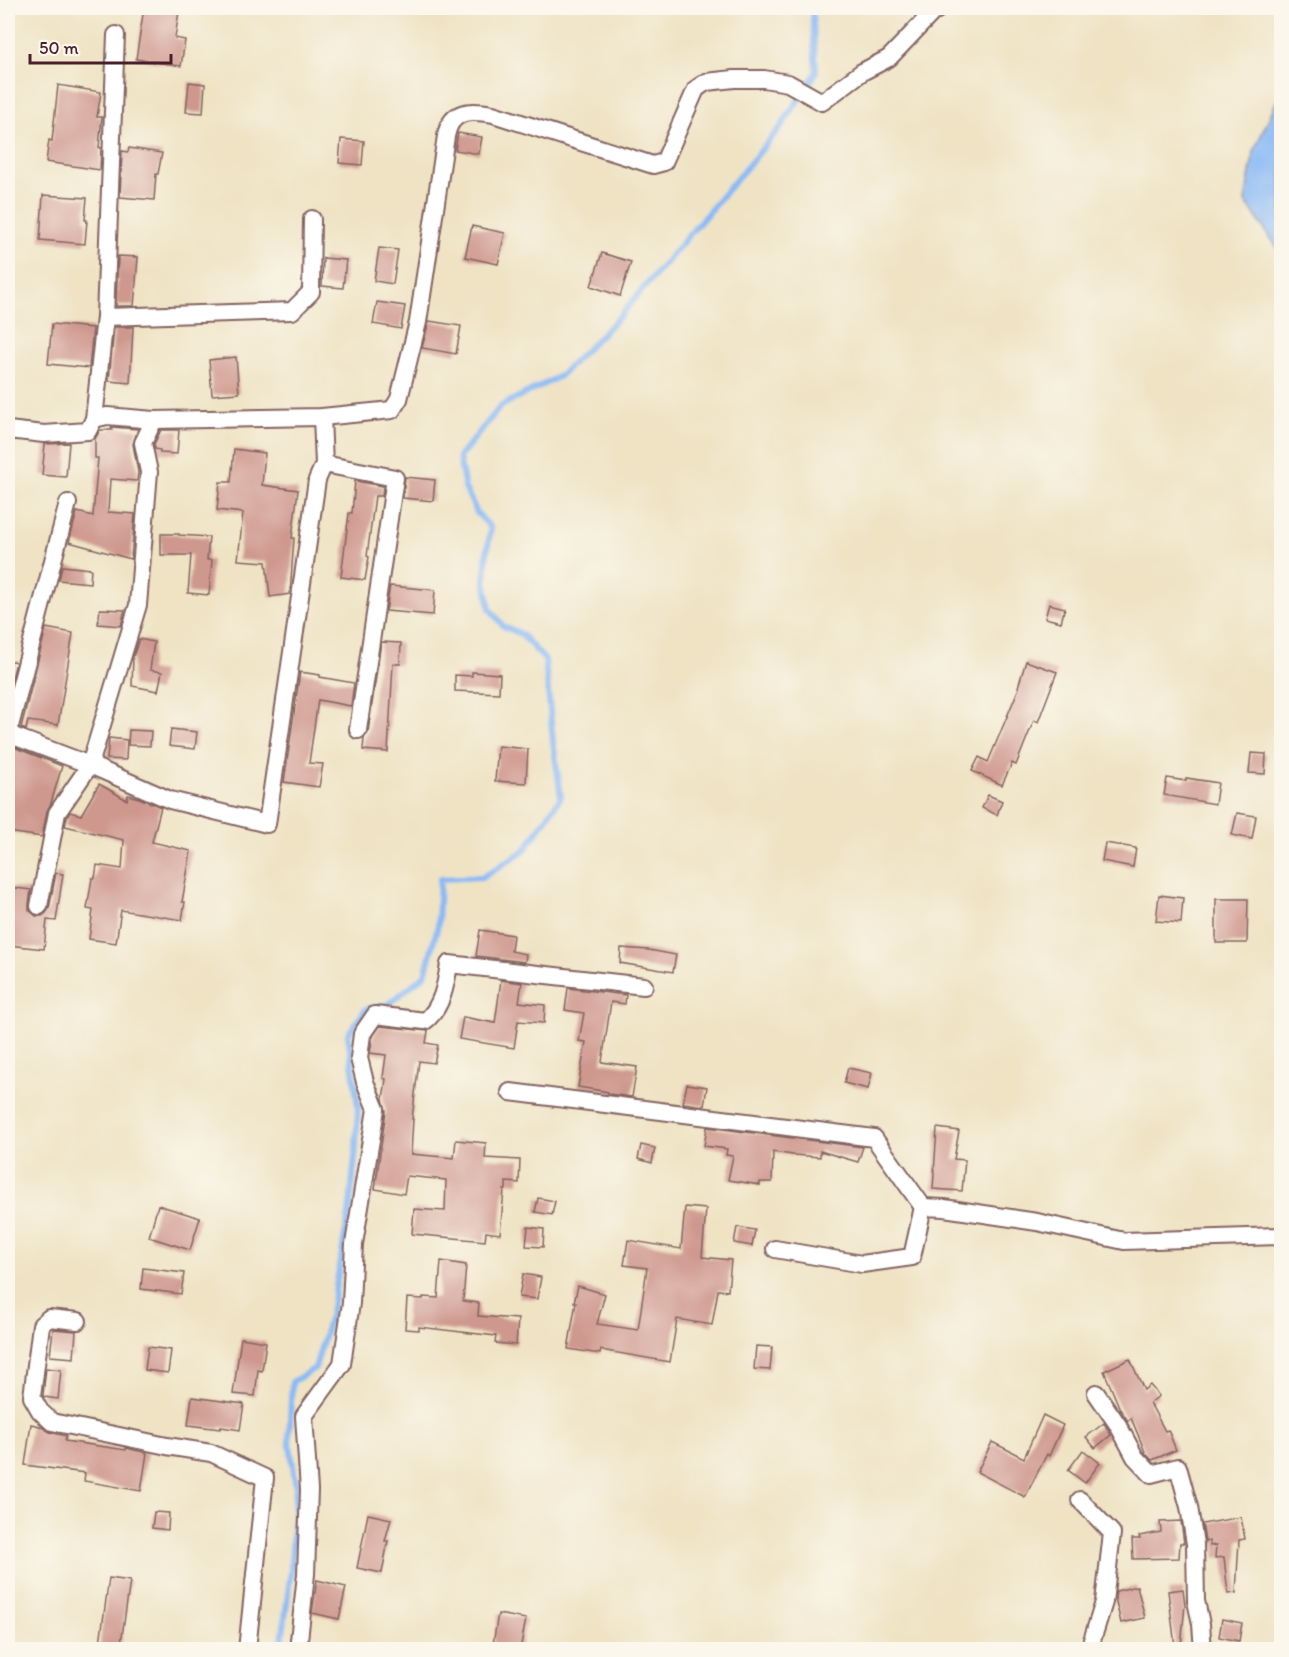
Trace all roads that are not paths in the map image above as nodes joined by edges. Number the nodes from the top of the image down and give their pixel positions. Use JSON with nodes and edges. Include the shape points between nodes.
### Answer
{"nodes":[{"id":1,"x":940,"y":8,"type":"edge"},
{"id":2,"x":116,"y":35,"type":"dead end"},
{"id":3,"x":312,"y":219,"type":"dead end"},
{"id":4,"x":105,"y":317,"type":"junction"},
{"id":5,"x":322,"y":417,"type":"junction"},
{"id":6,"x":94,"y":419,"type":"junction"},
{"id":7,"x":154,"y":420,"type":"junction"},
{"id":8,"x":8,"y":430,"type":"edge"},
{"id":9,"x":324,"y":464,"type":"junction"},
{"id":10,"x":68,"y":503,"type":"dead end"},
{"id":11,"x":358,"y":730,"type":"dead end"},
{"id":12,"x":8,"y":734,"type":"edge"},
{"id":13,"x":90,"y":765,"type":"junction"},
{"id":14,"x":39,"y":906,"type":"dead end"},
{"id":15,"x":644,"y":986,"type":"dead end"},
{"id":16,"x":510,"y":1092,"type":"dead end"},
{"id":17,"x":923,"y":1207,"type":"junction"},
{"id":18,"x":1281,"y":1236,"type":"edge"},
{"id":19,"x":776,"y":1249,"type":"dead end"},
{"id":20,"x":78,"y":1321,"type":"dead end"},
{"id":21,"x":1096,"y":1393,"type":"dead end"},
{"id":22,"x":1080,"y":1500,"type":"dead end"},
{"id":23,"x":247,"y":1650,"type":"edge"},
{"id":24,"x":298,"y":1650,"type":"edge"},
{"id":25,"x":1089,"y":1650,"type":"edge"},
{"id":26,"x":1203,"y":1650,"type":"edge"}],
"edges":[{"from":1,"to":5,"type":"street","via":[[889,58],[862,72],[822,102],[788,82],[706,82],[696,89],[664,162],[652,165],[493,114],[464,112],[448,126],[418,322],[399,399],[392,410]]},
{"from":2,"to":4,"type":"street"},
{"from":3,"to":4,"type":"street","via":[[311,292],[292,311]]},
{"from":4,"to":6,"type":"street"},
{"from":5,"to":7,"type":"street"},
{"from":5,"to":9,"type":"street"},
{"from":6,"to":7,"type":"street","via":[[107,416]]},
{"from":6,"to":8,"type":"street","via":[[88,431],[44,434]]},
{"from":7,"to":13,"type":"street","via":[[143,443],[149,472],[138,605]]},
{"from":9,"to":11,"type":"street","via":[[395,478]]},
{"from":9,"to":13,"type":"street","via":[[317,480],[267,824],[170,800]]},
{"from":10,"to":12,"type":"street"},
{"from":12,"to":13,"type":"street"},
{"from":13,"to":14,"type":"street","via":[[57,813]]},
{"from":15,"to":24,"type":"street","via":[[449,964],[445,988],[434,1014],[425,1021],[375,1015],[362,1034],[359,1058],[376,1109],[354,1244],[342,1364],[304,1416],[309,1490]]},
{"from":16,"to":17,"type":"street","via":[[874,1138]]},
{"from":17,"to":18,"type":"street","via":[[1037,1222],[1124,1241]]},
{"from":17,"to":19,"type":"street","via":[[912,1257],[862,1264]]},
{"from":20,"to":23,"type":"street","via":[[49,1318],[41,1325],[32,1397],[52,1422],[211,1453],[265,1478]]},
{"from":21,"to":26,"type":"street","via":[[1135,1457],[1151,1474],[1178,1467],[1196,1544],[1196,1601]]},
{"from":22,"to":25,"type":"street","via":[[1112,1533],[1104,1602]]}]}
